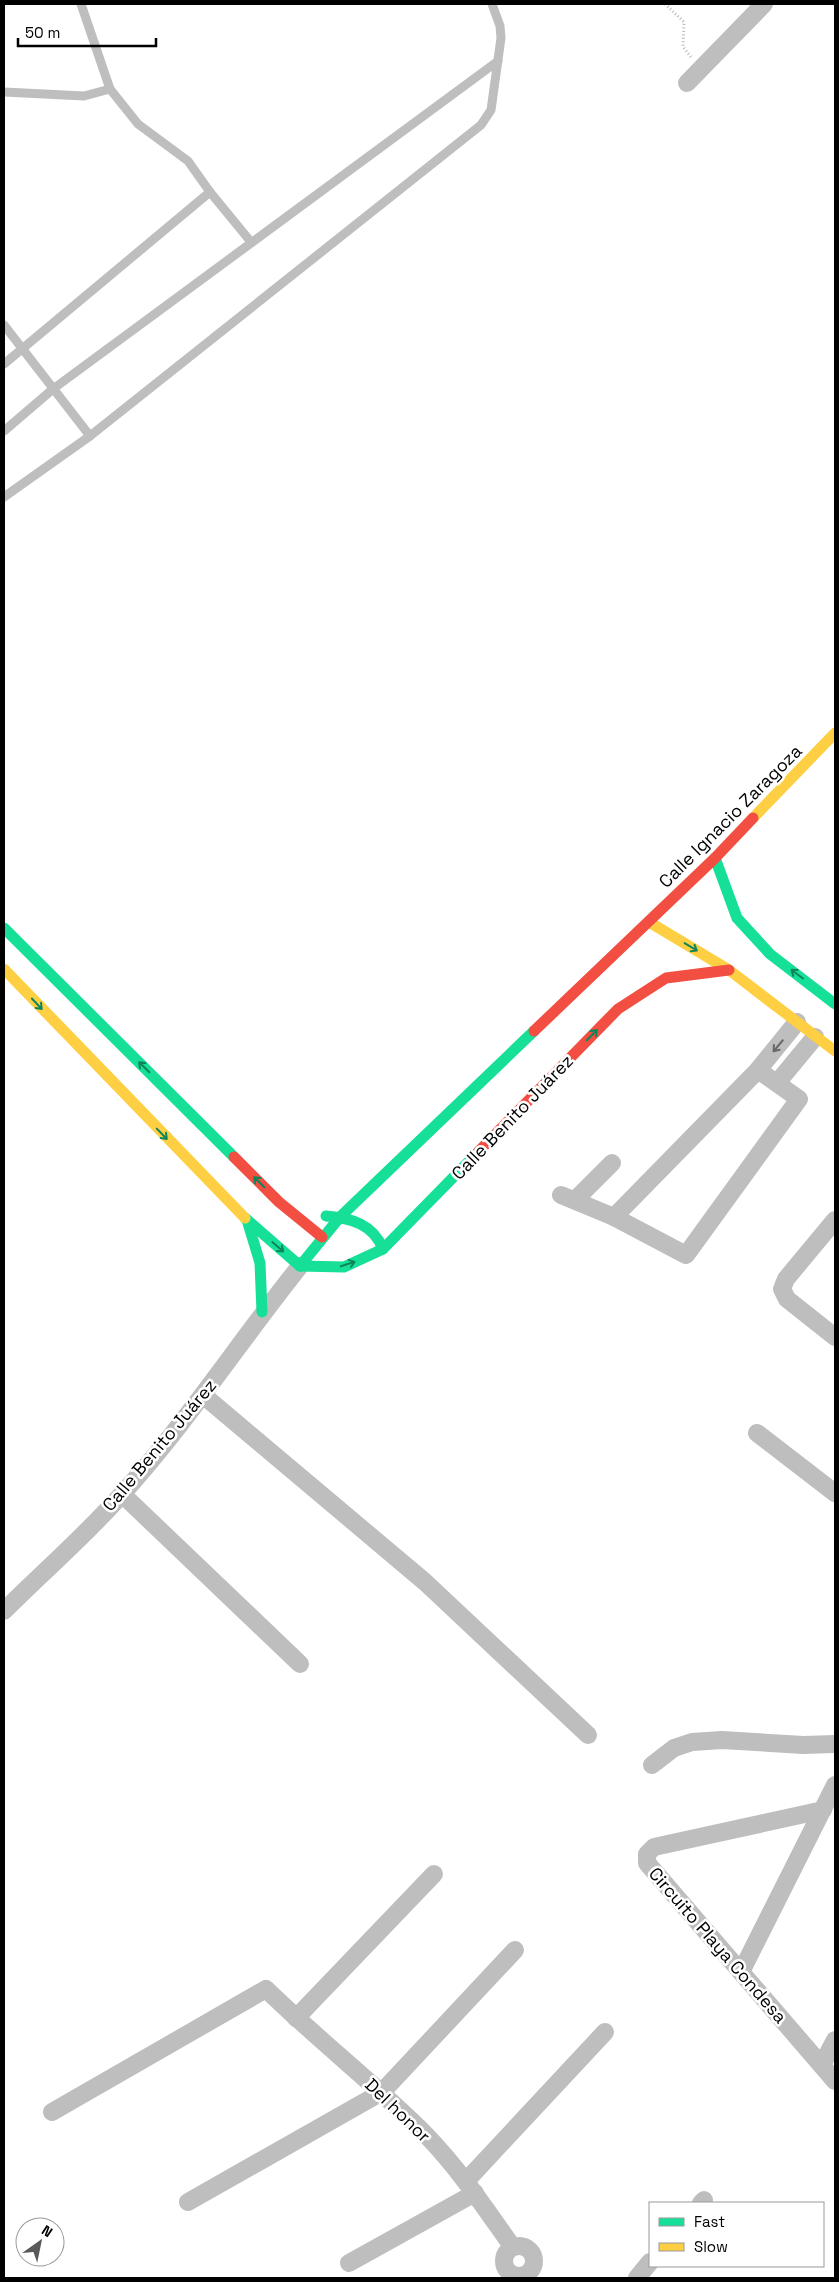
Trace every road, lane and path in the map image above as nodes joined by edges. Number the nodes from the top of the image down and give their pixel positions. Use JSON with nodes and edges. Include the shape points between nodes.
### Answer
{"nodes":[{"id":1,"x":81,"y":4,"type":"edge"},
{"id":2,"x":492,"y":4,"type":"edge"},
{"id":3,"x":665,"y":4,"type":"edge"},
{"id":4,"x":764,"y":4,"type":"edge"},
{"id":5,"x":498,"y":61,"type":"junction"},
{"id":6,"x":702,"y":68,"type":"junction"},
{"id":7,"x":687,"y":83,"type":"dead end"},
{"id":8,"x":110,"y":89,"type":"junction"},
{"id":9,"x":4,"y":92,"type":"edge"},
{"id":10,"x":210,"y":192,"type":"junction"},
{"id":11,"x":251,"y":242,"type":"junction"},
{"id":12,"x":4,"y":325,"type":"edge"},
{"id":13,"x":22,"y":349,"type":"junction"},
{"id":14,"x":4,"y":364,"type":"edge"},
{"id":15,"x":53,"y":388,"type":"junction"},
{"id":16,"x":4,"y":431,"type":"edge"},
{"id":17,"x":90,"y":436,"type":"junction"},
{"id":18,"x":4,"y":497,"type":"edge"},
{"id":19,"x":835,"y":734,"type":"edge"},
{"id":20,"x":715,"y":858,"type":"junction"},
{"id":21,"x":649,"y":922,"type":"junction"},
{"id":22,"x":4,"y":928,"type":"edge"},
{"id":23,"x":18,"y":967,"type":"edge"},
{"id":24,"x":729,"y":970,"type":"junction"},
{"id":25,"x":835,"y":1004,"type":"edge"},
{"id":26,"x":797,"y":1022,"type":"junction"},
{"id":27,"x":815,"y":1037,"type":"junction"},
{"id":28,"x":835,"y":1051,"type":"edge"},
{"id":29,"x":758,"y":1070,"type":"junction"},
{"id":30,"x":777,"y":1083,"type":"junction"},
{"id":31,"x":612,"y":1163,"type":"dead end"},
{"id":32,"x":280,"y":1202,"type":"junction"},
{"id":33,"x":340,"y":1217,"type":"junction"},
{"id":34,"x":614,"y":1217,"type":"junction"},
{"id":35,"x":247,"y":1220,"type":"junction"},
{"id":36,"x":835,"y":1220,"type":"edge"},
{"id":37,"x":322,"y":1237,"type":"junction"},
{"id":38,"x":383,"y":1249,"type":"junction"},
{"id":39,"x":300,"y":1266,"type":"junction"},
{"id":40,"x":262,"y":1312,"type":"junction"},
{"id":41,"x":835,"y":1337,"type":"edge"},
{"id":42,"x":203,"y":1395,"type":"junction"},
{"id":43,"x":757,"y":1433,"type":"dead end"},
{"id":44,"x":835,"y":1493,"type":"edge"},
{"id":45,"x":122,"y":1494,"type":"junction"},
{"id":46,"x":4,"y":1611,"type":"edge"},
{"id":47,"x":300,"y":1664,"type":"dead end"},
{"id":48,"x":588,"y":1735,"type":"dead end"},
{"id":49,"x":835,"y":1744,"type":"edge"},
{"id":50,"x":652,"y":1765,"type":"dead end"},
{"id":51,"x":835,"y":1785,"type":"edge"},
{"id":52,"x":823,"y":1810,"type":"junction"},
{"id":53,"x":434,"y":1874,"type":"dead end"},
{"id":54,"x":515,"y":1950,"type":"dead end"},
{"id":55,"x":741,"y":1972,"type":"junction"},
{"id":56,"x":296,"y":2018,"type":"junction"},
{"id":57,"x":605,"y":2032,"type":"dead end"},
{"id":58,"x":835,"y":2040,"type":"edge"},
{"id":59,"x":822,"y":2064,"type":"junction"},
{"id":60,"x":835,"y":2081,"type":"edge"},
{"id":61,"x":382,"y":2092,"type":"junction"},
{"id":62,"x":52,"y":2112,"type":"dead end"},
{"id":63,"x":471,"y":2186,"type":"junction"},
{"id":64,"x":188,"y":2202,"type":"dead end"},
{"id":65,"x":349,"y":2263,"type":"dead end"},
{"id":66,"x":649,"y":2263,"type":"edge"},
{"id":67,"x":527,"y":2277,"type":"edge"},
{"id":68,"x":636,"y":2278,"type":"edge"}],
"edges":[{"from":1,"to":8,"type":"lane"},
{"from":2,"to":5,"type":"lane","via":[[500,26]]},
{"from":3,"to":6,"type":"path","via":[[684,22],[683,47]]},
{"from":4,"to":6,"type":"street"},
{"from":5,"to":11,"type":"lane"},
{"from":5,"to":17,"type":"lane","via":[[491,110],[481,125]]},
{"from":6,"to":7,"type":"street"},
{"from":8,"to":9,"type":"lane","via":[[84,96]]},
{"from":8,"to":10,"type":"lane","via":[[138,124],[188,161]]},
{"from":10,"to":11,"type":"lane"},
{"from":10,"to":13,"type":"lane"},
{"from":11,"to":15,"type":"lane"},
{"from":12,"to":13,"type":"lane"},
{"from":13,"to":14,"type":"lane"},
{"from":13,"to":15,"type":"lane"},
{"from":15,"to":16,"type":"lane"},
{"from":15,"to":17,"type":"lane"},
{"from":17,"to":18,"type":"lane"},
{"from":19,"to":20,"type":"main road","name":"Calle Ignacio Zaragoza"},
{"from":20,"to":21,"type":"main road","name":"Calle Ignacio Zaragoza"},
{"from":25,"to":20,"type":"main road","one_way":true,"via":[[770,954],[737,918]]},
{"from":21,"to":24,"type":"main road","one_way":true},
{"from":21,"to":33,"type":"main road","name":"Calle Benito Juárez"},
{"from":22,"to":23,"type":"main road"},
{"from":32,"to":23,"type":"main road","one_way":true},
{"from":23,"to":35,"type":"main road","one_way":true},
{"from":24,"to":26,"type":"main road"},
{"from":38,"to":24,"type":"main road","name":"Calle Benito Juárez","one_way":true,"via":[[618,1009],[666,978]]},
{"from":26,"to":27,"type":"main road"},
{"from":26,"to":29,"type":"street","one_way":true},
{"from":27,"to":28,"type":"main road"},
{"from":27,"to":30,"type":"street"},
{"from":29,"to":30,"type":"street"},
{"from":29,"to":34,"type":"street"},
{"from":30,"to":34,"type":"street","via":[[799,1099],[686,1254]]},
{"from":31,"to":34,"type":"street","via":[[568,1198]]},
{"from":32,"to":33,"type":"main road","via":[[310,1215]]},
{"from":32,"to":37,"type":"main road"},
{"from":33,"to":37,"type":"main road","name":"Calle Benito Juárez"},
{"from":33,"to":38,"type":"main road","via":[[372,1229],[380,1238]]},
{"from":35,"to":39,"type":"main road","one_way":true},
{"from":35,"to":40,"type":"main road","via":[[260,1263]]},
{"from":36,"to":41,"type":"street","via":[[786,1279],[782,1289],[787,1299]]},
{"from":37,"to":39,"type":"main road","name":"Calle Benito Juárez"},
{"from":39,"to":38,"type":"main road","name":"Calle Benito Juárez","one_way":true,"via":[[344,1267]]},
{"from":39,"to":40,"type":"street","name":"Calle Benito Juárez"},
{"from":40,"to":42,"type":"street","name":"Calle Benito Juárez"},
{"from":42,"to":45,"type":"street","name":"Calle Benito Juárez"},
{"from":42,"to":48,"type":"street","via":[[425,1582]]},
{"from":43,"to":44,"type":"street"},
{"from":45,"to":46,"type":"street","name":"Calle Benito Juárez"},
{"from":45,"to":47,"type":"street"},
{"from":49,"to":50,"type":"street","via":[[692,1742],[674,1748]]},
{"from":51,"to":52,"type":"street"},
{"from":52,"to":55,"type":"street"},
{"from":52,"to":55,"type":"street","name":"Circuito Playa Condesa","via":[[654,1846],[647,1854],[646,1863]]},
{"from":53,"to":56,"type":"street"},
{"from":54,"to":61,"type":"street"},
{"from":55,"to":59,"type":"street","name":"Circuito Playa Condesa"},
{"from":56,"to":61,"type":"street","name":"Del honor"},
{"from":56,"to":62,"type":"street","name":"Del honor","via":[[266,1989]]},
{"from":57,"to":63,"type":"street"},
{"from":58,"to":59,"type":"street"},
{"from":59,"to":60,"type":"street","name":"Circuito Playa Condesa"},
{"from":61,"to":63,"type":"street","name":"Del honor"},
{"from":61,"to":64,"type":"street"},
{"from":63,"to":65,"type":"street"},
{"from":63,"to":67,"type":"street","name":"Del honor","via":[[512,2246],[522,2245],[535,2258]]},
{"from":66,"to":68,"type":"street"}]}
